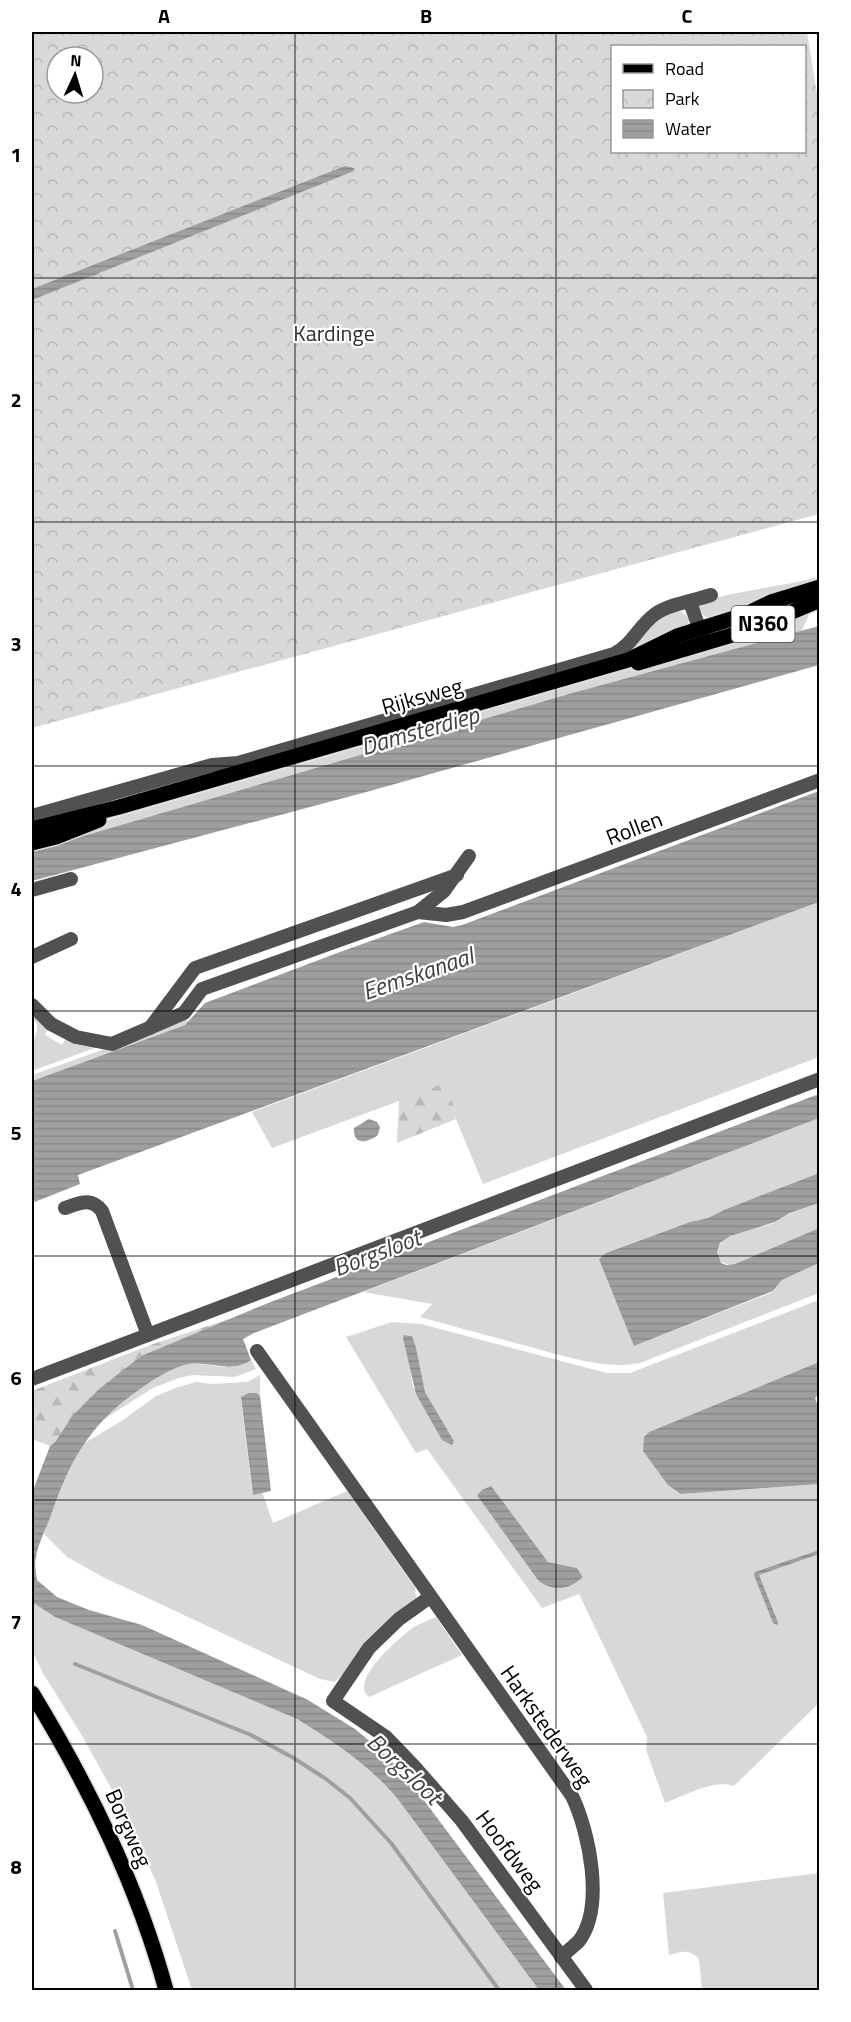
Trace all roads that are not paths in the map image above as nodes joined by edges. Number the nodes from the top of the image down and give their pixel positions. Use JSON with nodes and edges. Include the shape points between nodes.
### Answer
{"nodes":[{"id":1,"x":819,"y":587,"type":"edge"},
{"id":2,"x":711,"y":595,"type":"dead end"},
{"id":3,"x":819,"y":600,"type":"edge"},
{"id":4,"x":690,"y":602,"type":"junction"},
{"id":5,"x":702,"y":637,"type":"junction"},
{"id":6,"x":819,"y":780,"type":"edge"},
{"id":7,"x":32,"y":816,"type":"edge"},
{"id":8,"x":32,"y":838,"type":"edge"},
{"id":9,"x":469,"y":856,"type":"dead end"},
{"id":10,"x":457,"y":874,"type":"junction"},
{"id":11,"x":71,"y":879,"type":"dead end"},
{"id":12,"x":32,"y":890,"type":"edge"},
{"id":13,"x":444,"y":891,"type":"junction"},
{"id":14,"x":418,"y":912,"type":"junction"},
{"id":15,"x":463,"y":912,"type":"junction"},
{"id":16,"x":70,"y":939,"type":"dead end"},
{"id":17,"x":32,"y":957,"type":"edge"},
{"id":18,"x":32,"y":1005,"type":"edge"},
{"id":19,"x":148,"y":1029,"type":"junction"},
{"id":20,"x":819,"y":1079,"type":"edge"},
{"id":21,"x":65,"y":1208,"type":"dead end"},
{"id":22,"x":148,"y":1335,"type":"junction"},
{"id":23,"x":257,"y":1351,"type":"dead end"},
{"id":24,"x":32,"y":1379,"type":"edge"},
{"id":25,"x":430,"y":1597,"type":"junction"},
{"id":26,"x":32,"y":1693,"type":"edge"},
{"id":27,"x":561,"y":1957,"type":"junction"},
{"id":28,"x":166,"y":1990,"type":"edge"},
{"id":29,"x":586,"y":1990,"type":"edge"}],
"edges":[{"from":1,"to":5,"type":"main road","name":"Rijksweg","number":"N360","via":[[771,602]]},
{"from":2,"to":4,"type":"street","name":"Rijksweg"},
{"from":3,"to":5,"type":"main road","name":"Rijksweg","number":"N360","via":[[749,630]]},
{"from":4,"to":5,"type":"street"},
{"from":4,"to":7,"type":"street","name":"Rijksweg","via":[[654,615],[629,644],[614,654],[238,763],[212,765]]},
{"from":5,"to":8,"type":"main road","name":"Rijksweg","number":"N360"},
{"from":6,"to":15,"type":"street","name":"Rollen"},
{"from":9,"to":10,"type":"street","name":"Rollen"},
{"from":10,"to":13,"type":"street","name":"Rollen"},
{"from":10,"to":19,"type":"street","name":"Rollen","via":[[195,968]]},
{"from":11,"to":12,"type":"street"},
{"from":13,"to":14,"type":"street","name":"Rollen"},
{"from":13,"to":15,"type":"street","via":[[452,908]]},
{"from":14,"to":15,"type":"street","name":"Rollen"},
{"from":14,"to":19,"type":"street","name":"Rollen","via":[[202,989],[184,1013]]},
{"from":16,"to":17,"type":"street"},
{"from":18,"to":19,"type":"street","name":"Rollen","via":[[51,1024],[92,1041],[112,1044]]},
{"from":20,"to":22,"type":"street"},
{"from":21,"to":22,"type":"street","via":[[86,1202],[96,1204],[102,1211]]},
{"from":22,"to":24,"type":"street"},
{"from":23,"to":25,"type":"street","name":"Harkstederweg"},
{"from":25,"to":27,"type":"street","name":"Harkstederweg","via":[[564,1783],[582,1820],[592,1882],[590,1913],[579,1940]]},
{"from":25,"to":27,"type":"street","name":"Hoofdweg","via":[[399,1619],[369,1648],[333,1701],[386,1737],[414,1765],[462,1821]]},
{"from":26,"to":28,"type":"main road","name":"Borgweg","via":[[110,1835]]},
{"from":27,"to":29,"type":"street","name":"Hoofdweg"}]}
